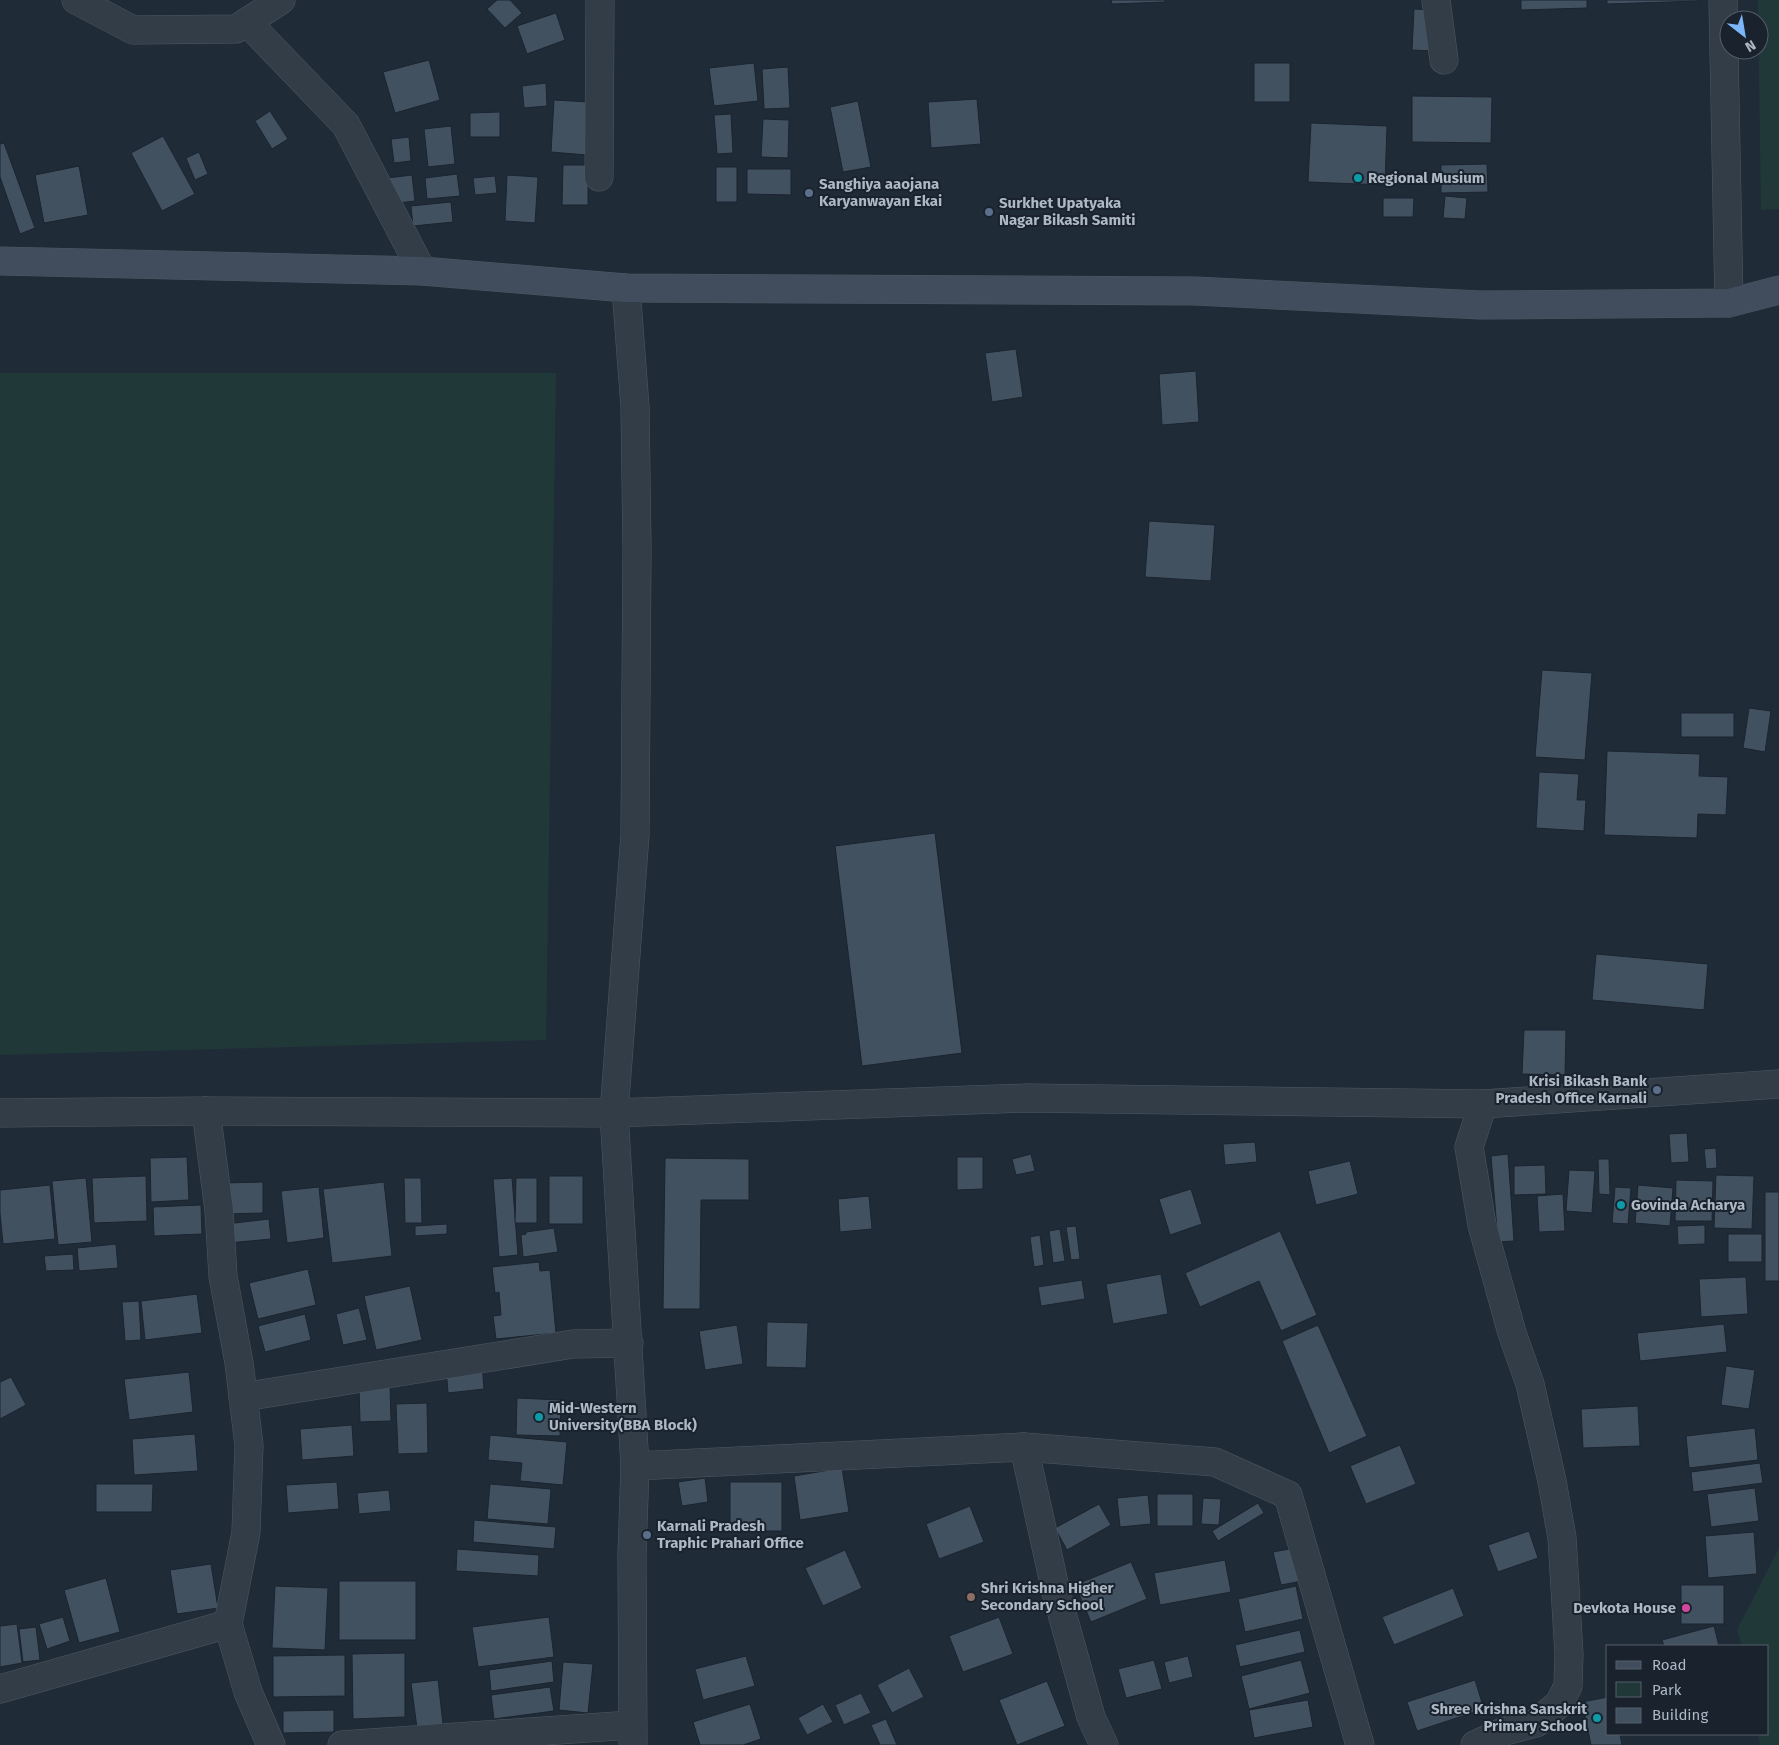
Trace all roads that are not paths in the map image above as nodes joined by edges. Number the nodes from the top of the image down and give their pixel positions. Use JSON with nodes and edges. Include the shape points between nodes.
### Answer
{"nodes":[{"id":1,"x":76,"y":0,"type":"edge"},
{"id":2,"x":281,"y":0,"type":"edge"},
{"id":3,"x":600,"y":0,"type":"edge"},
{"id":4,"x":1436,"y":0,"type":"edge"},
{"id":5,"x":1724,"y":0,"type":"edge"},
{"id":6,"x":247,"y":22,"type":"junction"},
{"id":7,"x":1444,"y":60,"type":"dead end"},
{"id":8,"x":599,"y":177,"type":"dead end"},
{"id":9,"x":0,"y":261,"type":"edge"},
{"id":10,"x":422,"y":271,"type":"junction"},
{"id":11,"x":626,"y":288,"type":"junction"},
{"id":12,"x":1779,"y":290,"type":"edge"},
{"id":13,"x":1728,"y":303,"type":"junction"},
{"id":14,"x":1779,"y":1084,"type":"edge"},
{"id":15,"x":1483,"y":1104,"type":"junction"},
{"id":16,"x":206,"y":1111,"type":"junction"},
{"id":17,"x":614,"y":1113,"type":"junction"},
{"id":18,"x":0,"y":1114,"type":"edge"},
{"id":19,"x":629,"y":1343,"type":"junction"},
{"id":20,"x":243,"y":1397,"type":"junction"},
{"id":21,"x":1024,"y":1448,"type":"junction"},
{"id":22,"x":635,"y":1466,"type":"junction"},
{"id":23,"x":228,"y":1624,"type":"junction"},
{"id":24,"x":0,"y":1689,"type":"edge"},
{"id":25,"x":632,"y":1735,"type":"edge"},
{"id":26,"x":271,"y":1745,"type":"edge"},
{"id":27,"x":342,"y":1745,"type":"edge"},
{"id":28,"x":1104,"y":1745,"type":"edge"},
{"id":29,"x":1360,"y":1745,"type":"edge"},
{"id":30,"x":1475,"y":1745,"type":"edge"}],
"edges":[{"from":1,"to":6,"type":"street","via":[[133,30],[236,29]]},
{"from":2,"to":6,"type":"street"},
{"from":3,"to":8,"type":"street"},
{"from":4,"to":7,"type":"street"},
{"from":5,"to":13,"type":"street"},
{"from":6,"to":10,"type":"street","via":[[346,125]]},
{"from":9,"to":10,"type":"street"},
{"from":10,"to":11,"type":"street"},
{"from":11,"to":13,"type":"street","via":[[1195,291],[1480,305]]},
{"from":11,"to":17,"type":"street","via":[[635,416],[635,835]]},
{"from":12,"to":13,"type":"street"},
{"from":14,"to":15,"type":"street"},
{"from":15,"to":17,"type":"street","via":[[1027,1098]]},
{"from":15,"to":30,"type":"street","via":[[1469,1147],[1482,1225],[1530,1384],[1552,1481],[1562,1538],[1569,1654],[1568,1686],[1559,1704],[1536,1722],[1505,1731]]},
{"from":16,"to":17,"type":"street"},
{"from":16,"to":18,"type":"street"},
{"from":16,"to":20,"type":"street","via":[[224,1276]]},
{"from":17,"to":19,"type":"street"},
{"from":19,"to":20,"type":"street","via":[[573,1344]]},
{"from":19,"to":22,"type":"street"},
{"from":20,"to":23,"type":"street","via":[[248,1445],[246,1532]]},
{"from":21,"to":22,"type":"street"},
{"from":21,"to":28,"type":"street","via":[[1056,1592],[1091,1717]]},
{"from":21,"to":29,"type":"street","via":[[1215,1462],[1288,1494]]},
{"from":22,"to":25,"type":"street"},
{"from":23,"to":24,"type":"street"},
{"from":23,"to":26,"type":"street","via":[[248,1692]]},
{"from":25,"to":27,"type":"street"}]}
